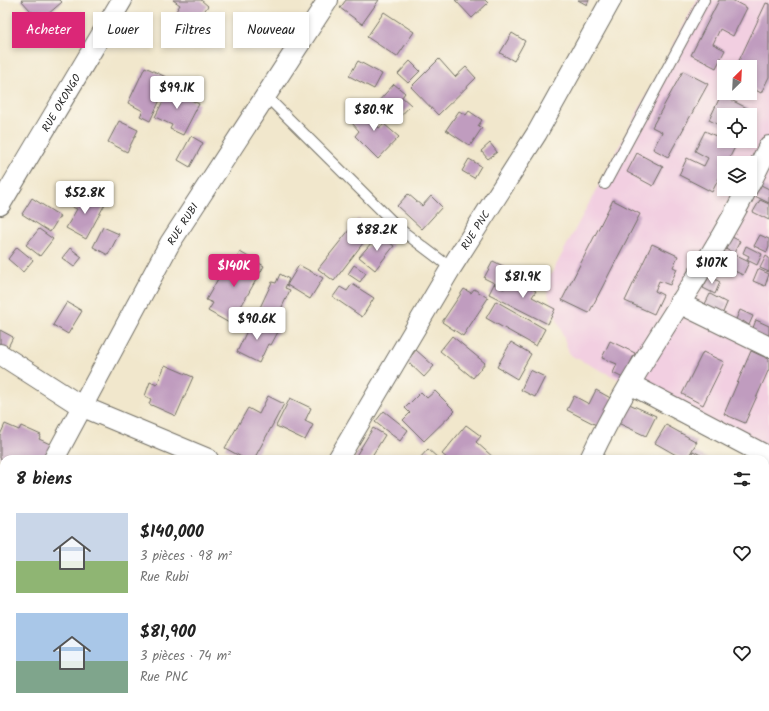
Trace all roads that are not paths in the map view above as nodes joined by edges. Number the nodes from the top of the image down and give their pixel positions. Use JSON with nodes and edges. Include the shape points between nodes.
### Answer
{"nodes":[{"id":1,"x":122,"y":0,"type":"edge"},
{"id":2,"x":328,"y":0,"type":"edge"},
{"id":3,"x":611,"y":0,"type":"edge"},
{"id":4,"x":704,"y":0,"type":"edge"},
{"id":5,"x":266,"y":96,"type":"junction"},
{"id":6,"x":769,"y":146,"type":"edge"},
{"id":7,"x":757,"y":170,"type":"edge"},
{"id":8,"x":605,"y":184,"type":"dead end"},
{"id":9,"x":744,"y":196,"type":"edge"},
{"id":10,"x":0,"y":205,"type":"edge"},
{"id":11,"x":451,"y":268,"type":"junction"},
{"id":12,"x":679,"y":303,"type":"junction"},
{"id":13,"x":769,"y":347,"type":"edge"},
{"id":14,"x":0,"y":354,"type":"edge"},
{"id":15,"x":630,"y":384,"type":"junction"},
{"id":16,"x":81,"y":406,"type":"junction"},
{"id":17,"x":56,"y":455,"type":"edge"},
{"id":18,"x":198,"y":455,"type":"edge"},
{"id":19,"x":340,"y":455,"type":"edge"},
{"id":20,"x":592,"y":455,"type":"edge"},
{"id":21,"x":765,"y":455,"type":"edge"}],
"edges":[{"from":1,"to":10,"type":"street","name":"RUE OKONGO"},
{"from":2,"to":5,"type":"street","name":"RUE RUBI"},
{"from":3,"to":11,"type":"street","name":"RUE PNC","via":[[537,133]]},
{"from":4,"to":8,"type":"lane"},
{"from":5,"to":11,"type":"lane","via":[[401,230]]},
{"from":5,"to":16,"type":"street","name":"RUE RUBI","via":[[170,242]]},
{"from":6,"to":7,"type":"street"},
{"from":9,"to":12,"type":"street","via":[[727,230]]},
{"from":11,"to":19,"type":"street","name":"RUE PNC"},
{"from":12,"to":13,"type":"street"},
{"from":12,"to":15,"type":"street"},
{"from":14,"to":16,"type":"street"},
{"from":15,"to":20,"type":"street","via":[[605,426]]},
{"from":15,"to":21,"type":"street"},
{"from":16,"to":17,"type":"street","name":"RUE RUBI"},
{"from":16,"to":18,"type":"street"}]}
